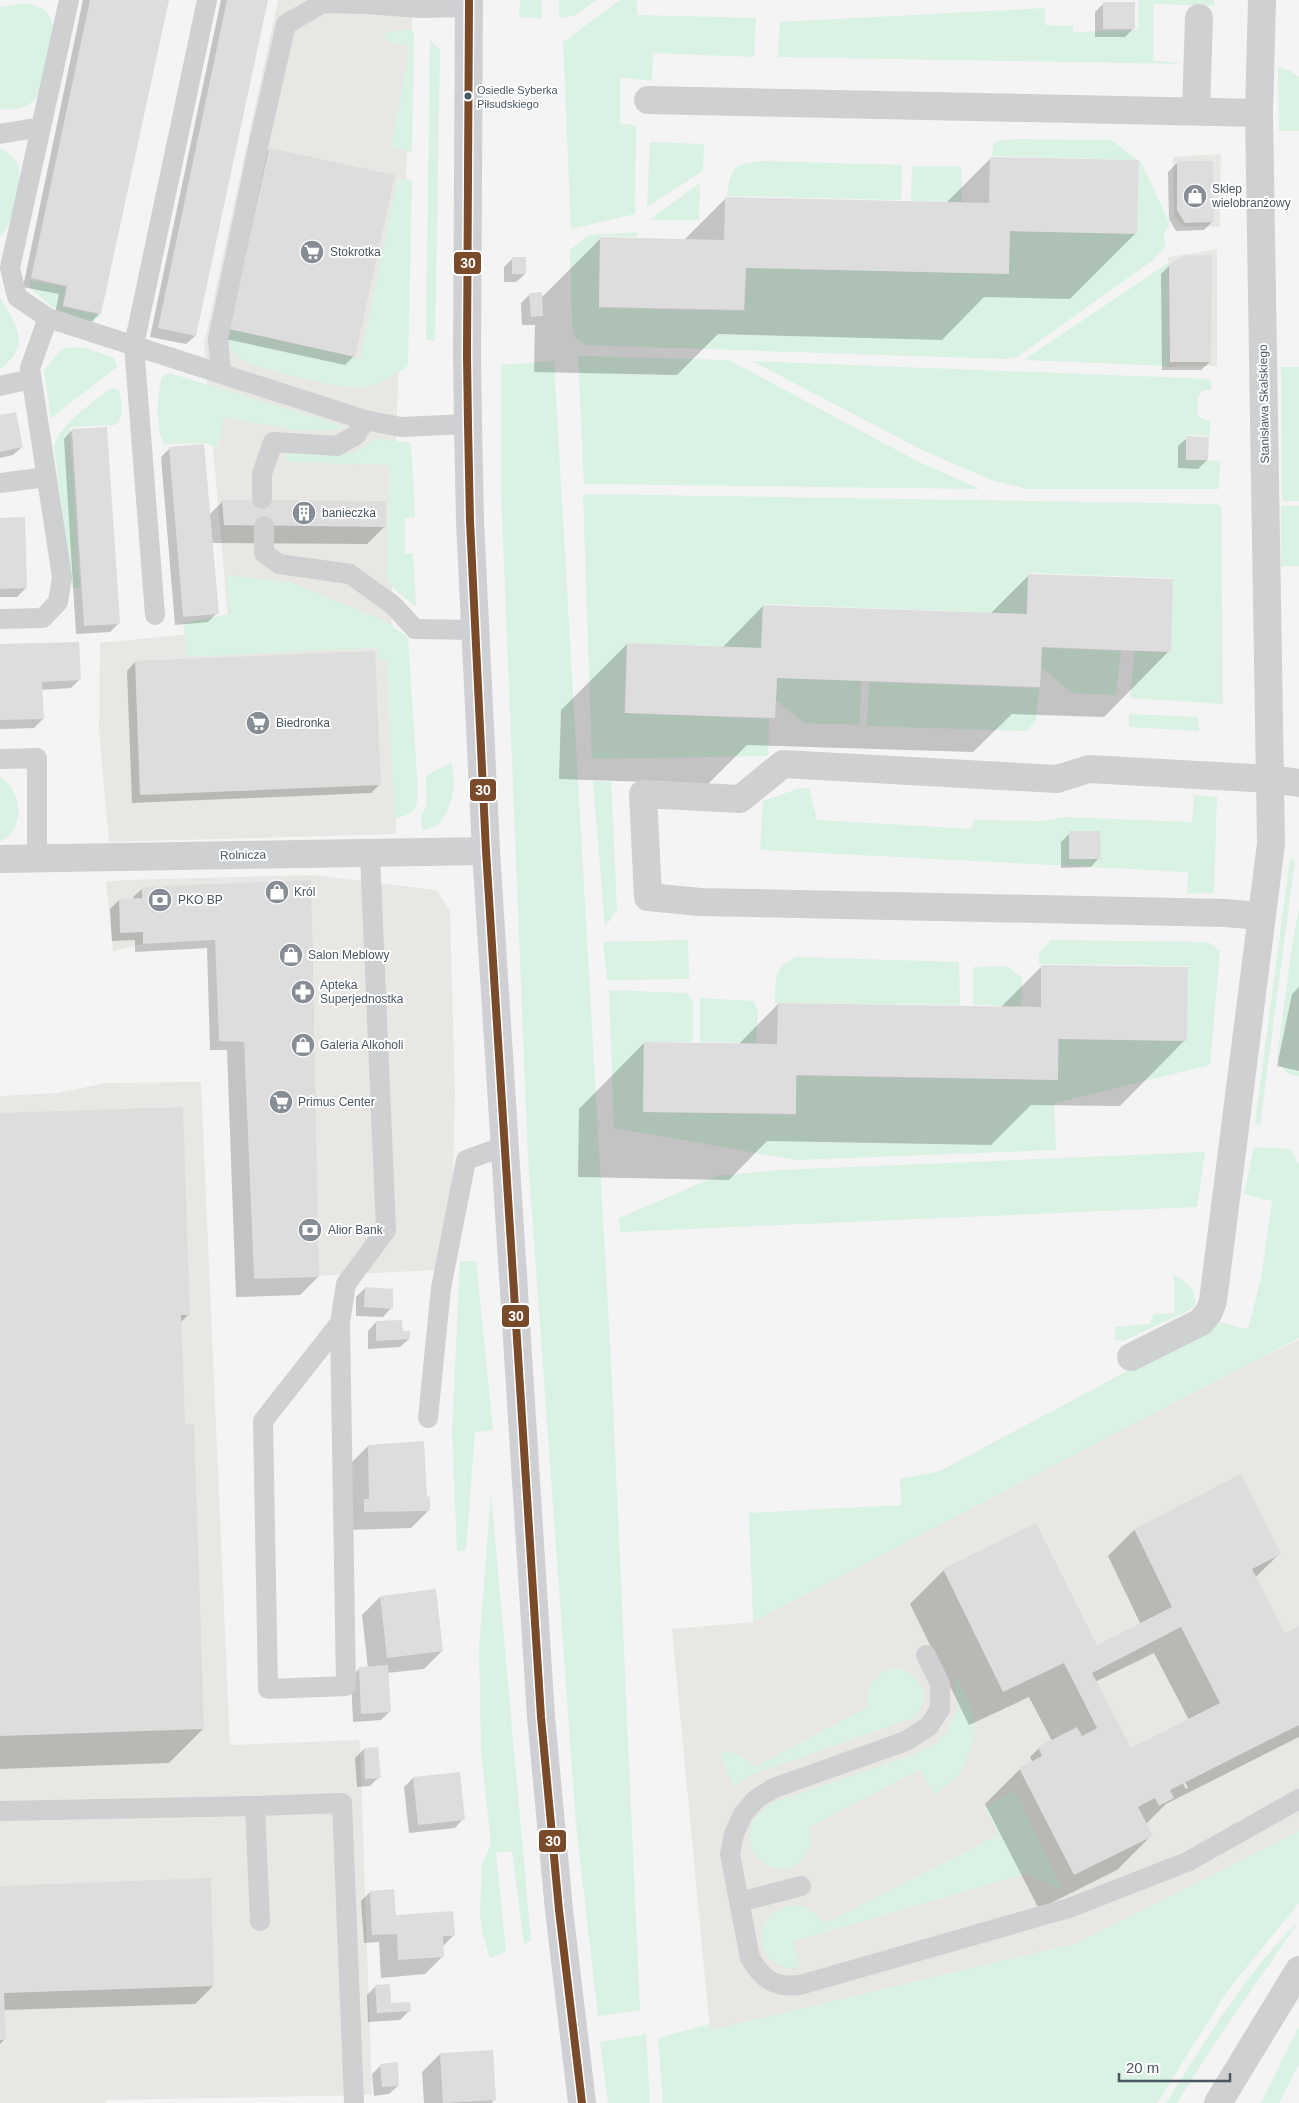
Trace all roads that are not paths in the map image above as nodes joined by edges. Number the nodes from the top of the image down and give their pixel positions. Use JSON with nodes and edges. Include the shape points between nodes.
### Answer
{"nodes":[{"id":1,"x":69,"y":0,"type":"edge"},
{"id":2,"x":207,"y":0,"type":"edge"},
{"id":3,"x":1262,"y":0,"type":"edge"},
{"id":4,"x":469,"y":3,"type":"edge"},
{"id":5,"x":1199,"y":18,"type":"dead end"},
{"id":6,"x":648,"y":100,"type":"dead end"},
{"id":7,"x":1196,"y":111,"type":"junction"},
{"id":8,"x":1259,"y":113,"type":"junction"},
{"id":9,"x":41,"y":127,"type":"junction"},
{"id":10,"x":0,"y":134,"type":"edge"},
{"id":11,"x":6,"y":259,"type":"edge"},
{"id":12,"x":48,"y":318,"type":"junction"},
{"id":13,"x":134,"y":345,"type":"junction"},
{"id":14,"x":221,"y":373,"type":"junction"},
{"id":15,"x":31,"y":379,"type":"junction"},
{"id":16,"x":0,"y":386,"type":"edge"},
{"id":17,"x":365,"y":420,"type":"junction"},
{"id":18,"x":468,"y":424,"type":"junction"},
{"id":19,"x":46,"y":478,"type":"junction"},
{"id":20,"x":0,"y":483,"type":"edge"},
{"id":21,"x":262,"y":499,"type":"dead end"},
{"id":22,"x":264,"y":526,"type":"dead end"},
{"id":23,"x":155,"y":615,"type":"dead end"},
{"id":24,"x":0,"y":619,"type":"edge"},
{"id":25,"x":475,"y":630,"type":"junction"},
{"id":26,"x":0,"y":759,"type":"edge"},
{"id":27,"x":1271,"y":779,"type":"junction"},
{"id":28,"x":1299,"y":783,"type":"edge"},
{"id":29,"x":486,"y":851,"type":"junction"},
{"id":30,"x":370,"y":854,"type":"junction"},
{"id":31,"x":37,"y":858,"type":"junction"},
{"id":32,"x":0,"y":859,"type":"edge"},
{"id":33,"x":1260,"y":916,"type":"junction"},
{"id":34,"x":504,"y":1146,"type":"junction"},
{"id":35,"x":340,"y":1323,"type":"junction"},
{"id":36,"x":1131,"y":1357,"type":"dead end"},
{"id":37,"x":428,"y":1418,"type":"dead end"},
{"id":38,"x":926,"y":1655,"type":"dead end"},
{"id":39,"x":1299,"y":1799,"type":"edge"},
{"id":40,"x":255,"y":1806,"type":"junction"},
{"id":41,"x":0,"y":1811,"type":"edge"},
{"id":42,"x":801,"y":1886,"type":"dead end"},
{"id":43,"x":739,"y":1902,"type":"junction"},
{"id":44,"x":260,"y":1922,"type":"dead end"},
{"id":45,"x":1299,"y":1970,"type":"edge"},
{"id":46,"x":354,"y":2103,"type":"edge"},
{"id":47,"x":582,"y":2103,"type":"edge"},
{"id":48,"x":1218,"y":2103,"type":"edge"}],
"edges":[{"from":1,"to":9,"type":"lane"},
{"from":2,"to":13,"type":"lane"},
{"from":3,"to":8,"type":"street","name":"Stanisława Skalskiego"},
{"from":4,"to":14,"type":"lane","via":[[420,8],[323,3],[286,24],[218,339]]},
{"from":4,"to":18,"type":"street"},
{"from":5,"to":7,"type":"street"},
{"from":6,"to":7,"type":"street"},
{"from":7,"to":8,"type":"street"},
{"from":8,"to":27,"type":"street","name":"Stanisława Skalskiego"},
{"from":9,"to":10,"type":"lane"},
{"from":9,"to":11,"type":"lane"},
{"from":11,"to":12,"type":"lane","via":[[17,297]]},
{"from":12,"to":13,"type":"lane"},
{"from":12,"to":15,"type":"lane","via":[[30,368]]},
{"from":13,"to":14,"type":"lane"},
{"from":13,"to":23,"type":"lane"},
{"from":14,"to":17,"type":"lane"},
{"from":15,"to":16,"type":"lane"},
{"from":15,"to":19,"type":"lane"},
{"from":17,"to":18,"type":"lane","via":[[401,427]]},
{"from":17,"to":21,"type":"lane","via":[[356,435],[337,446],[273,442],[262,474]]},
{"from":18,"to":25,"type":"street"},
{"from":19,"to":20,"type":"lane"},
{"from":19,"to":24,"type":"lane","via":[[62,577],[58,602],[43,618]]},
{"from":22,"to":25,"type":"lane","via":[[264,552],[279,564],[350,574],[393,605],[415,629]]},
{"from":25,"to":29,"type":"street"},
{"from":26,"to":31,"type":"lane","via":[[37,758]]},
{"from":27,"to":28,"type":"street"},
{"from":27,"to":33,"type":"street","name":"Stanisława Skalskiego","via":[[1271,844]]},
{"from":27,"to":33,"type":"street","via":[[1089,769],[1057,778],[783,764],[740,799],[643,794],[648,896],[700,902]]},
{"from":29,"to":30,"type":"street","name":"Rolnicza"},
{"from":29,"to":34,"type":"street"},
{"from":30,"to":31,"type":"street","name":"Rolnicza"},
{"from":30,"to":35,"type":"lane","via":[[386,1230],[346,1284]]},
{"from":31,"to":32,"type":"street","name":"Rolnicza"},
{"from":33,"to":36,"type":"street","name":"Stanisława Skalskiego","via":[[1213,1301],[1201,1322]]},
{"from":34,"to":37,"type":"lane","via":[[466,1160],[441,1288]]},
{"from":34,"to":47,"type":"street","via":[[541,1717]]},
{"from":35,"to":35,"type":"lane","via":[[346,1686],[268,1689],[263,1421]]},
{"from":38,"to":43,"type":"lane","via":[[940,1684],[940,1709],[929,1726],[906,1741],[774,1788],[756,1799],[743,1814],[730,1854]]},
{"from":39,"to":43,"type":"lane","via":[[1187,1862],[1068,1908],[800,1985],[786,1986],[758,1972],[750,1958]]},
{"from":40,"to":41,"type":"lane"},
{"from":40,"to":44,"type":"lane"},
{"from":40,"to":46,"type":"lane","via":[[342,1804]]},
{"from":42,"to":43,"type":"lane"},
{"from":45,"to":48,"type":"street"}]}
